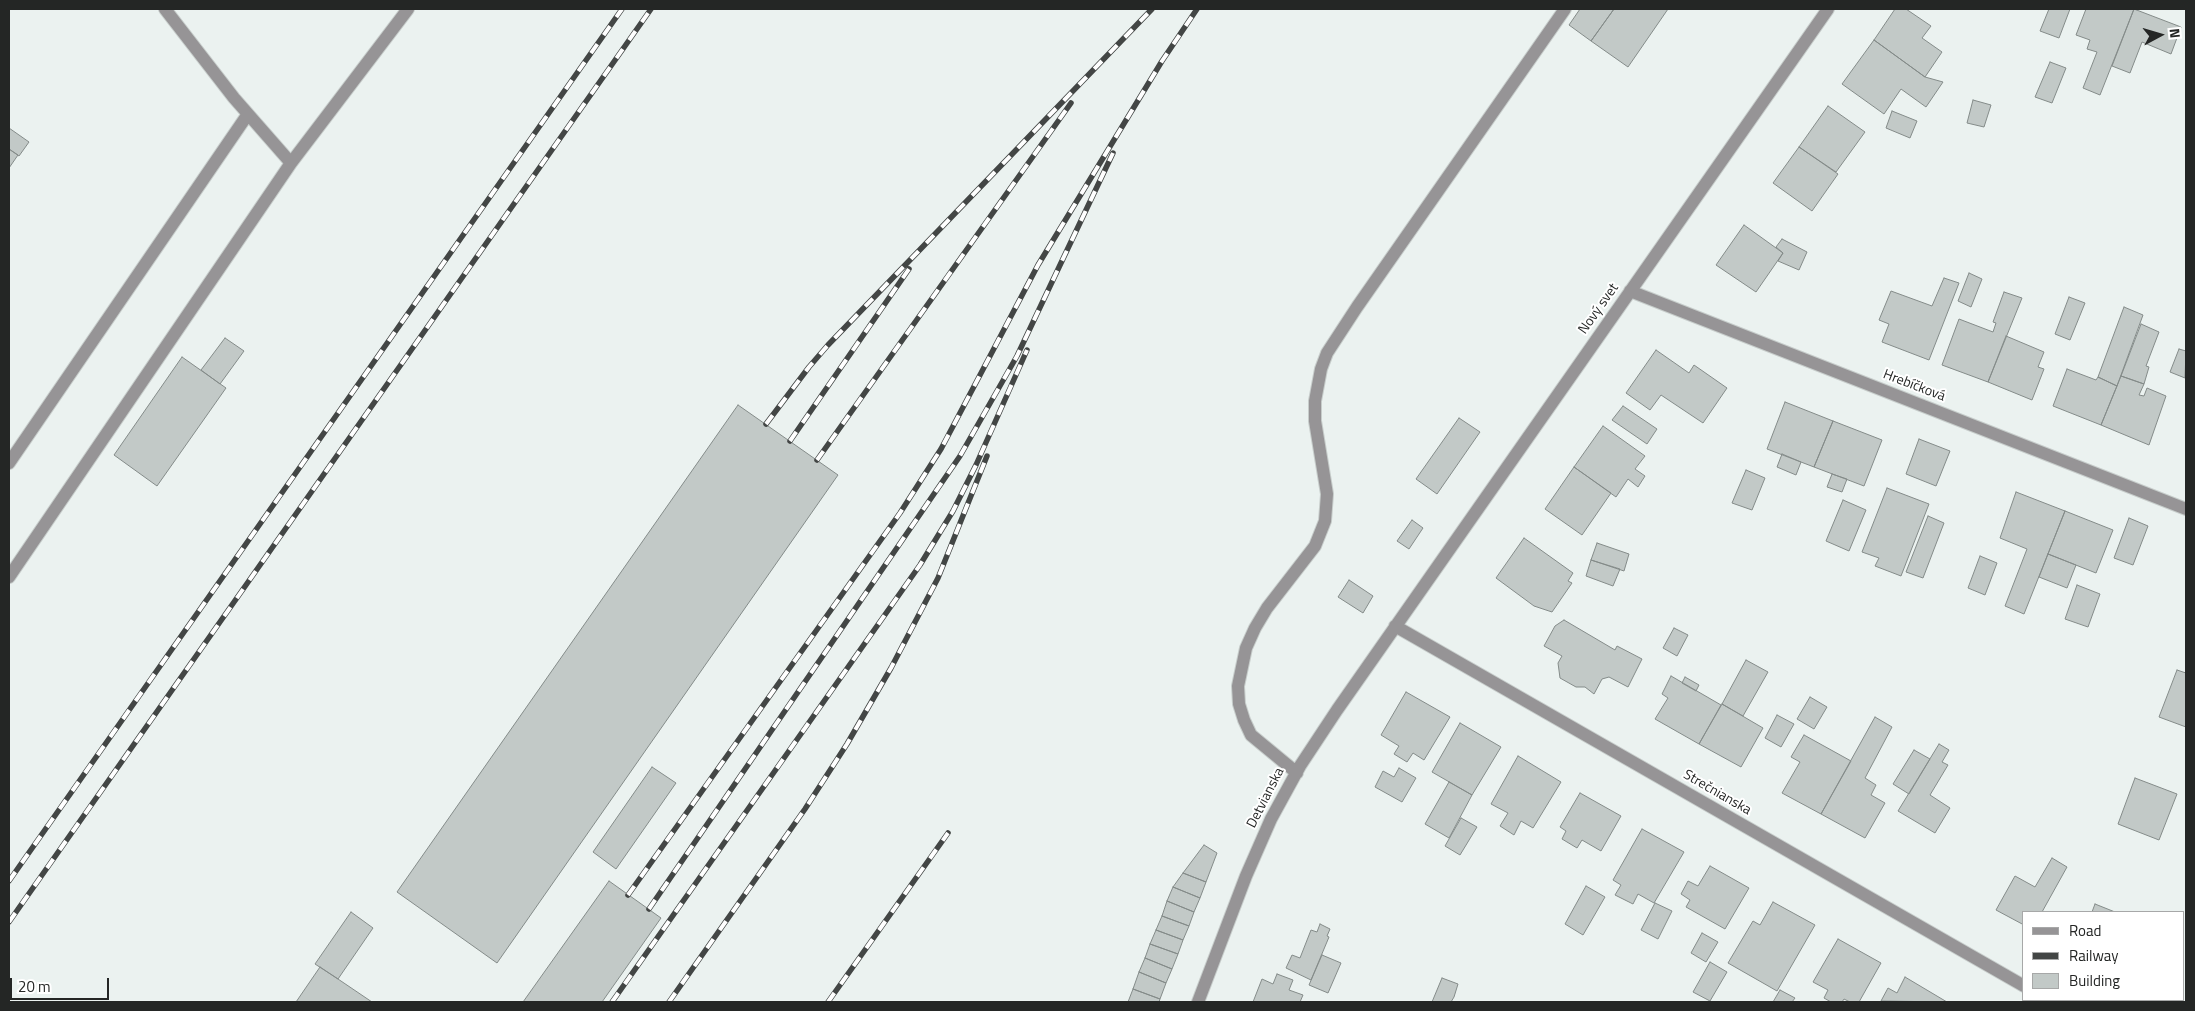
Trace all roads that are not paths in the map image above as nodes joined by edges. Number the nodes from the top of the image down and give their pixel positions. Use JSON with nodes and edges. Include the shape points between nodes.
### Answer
{"nodes":[{"id":1,"x":166,"y":9,"type":"edge"},
{"id":2,"x":408,"y":9,"type":"edge"},
{"id":3,"x":1565,"y":9,"type":"edge"},
{"id":4,"x":1828,"y":9,"type":"edge"},
{"id":5,"x":248,"y":114,"type":"junction"},
{"id":6,"x":291,"y":163,"type":"junction"},
{"id":7,"x":1630,"y":291,"type":"junction"},
{"id":8,"x":9,"y":463,"type":"edge"},
{"id":9,"x":2186,"y":509,"type":"edge"},
{"id":10,"x":9,"y":577,"type":"edge"},
{"id":11,"x":1395,"y":626,"type":"junction"},
{"id":12,"x":1297,"y":773,"type":"junction"},
{"id":13,"x":2022,"y":985,"type":"edge"},
{"id":14,"x":1198,"y":1002,"type":"edge"}],
"edges":[{"from":1,"to":5,"type":"street"},
{"from":2,"to":6,"type":"street"},
{"from":3,"to":12,"type":"street","via":[[1357,308],[1321,369],[1315,421],[1327,494],[1325,521],[1315,546],[1255,628],[1246,648],[1238,686],[1241,712],[1251,734]]},
{"from":4,"to":7,"type":"street","name":"Nový svet"},
{"from":5,"to":6,"type":"street"},
{"from":5,"to":8,"type":"street"},
{"from":6,"to":10,"type":"street"},
{"from":7,"to":9,"type":"street","name":"Hrebíčková"},
{"from":7,"to":11,"type":"street","name":"Nový svet"},
{"from":11,"to":12,"type":"street","name":"Detvianska"},
{"from":11,"to":13,"type":"street","name":"Strečnianska"},
{"from":12,"to":14,"type":"street","name":"Detvianska","via":[[1270,819]]}]}
